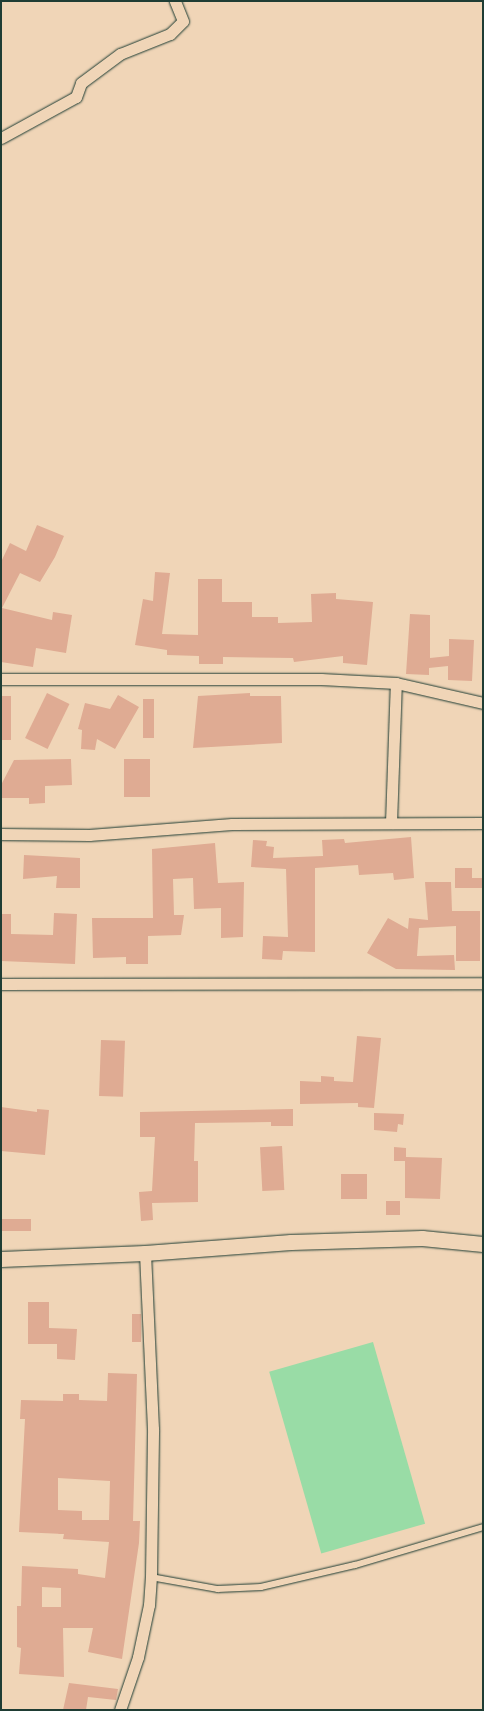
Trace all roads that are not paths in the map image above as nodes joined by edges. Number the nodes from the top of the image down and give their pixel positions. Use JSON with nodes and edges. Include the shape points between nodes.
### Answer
{"nodes":[{"id":1,"x":175,"y":1,"type":"edge"},
{"id":2,"x":1,"y":138,"type":"edge"},
{"id":3,"x":1,"y":679,"type":"edge"},
{"id":4,"x":396,"y":682,"type":"junction"},
{"id":5,"x":483,"y":703,"type":"edge"},
{"id":6,"x":391,"y":823,"type":"junction"},
{"id":7,"x":483,"y":823,"type":"edge"},
{"id":8,"x":1,"y":834,"type":"edge"},
{"id":9,"x":483,"y":983,"type":"edge"},
{"id":10,"x":1,"y":984,"type":"edge"},
{"id":11,"x":483,"y":1244,"type":"edge"},
{"id":12,"x":144,"y":1253,"type":"junction"},
{"id":13,"x":1,"y":1259,"type":"edge"},
{"id":14,"x":483,"y":1528,"type":"edge"},
{"id":15,"x":151,"y":1578,"type":"junction"},
{"id":16,"x":120,"y":1710,"type":"edge"}],
"edges":[{"from":1,"to":2,"type":"street","via":[[182,21],[170,34],[120,54],[81,83],[76,97]]},
{"from":3,"to":4,"type":"street","via":[[321,679]]},
{"from":4,"to":5,"type":"street"},
{"from":4,"to":6,"type":"street"},
{"from":6,"to":7,"type":"street"},
{"from":6,"to":8,"type":"street","via":[[232,824],[89,835]]},
{"from":9,"to":10,"type":"street"},
{"from":11,"to":12,"type":"street","via":[[422,1238],[291,1242]]},
{"from":12,"to":13,"type":"street"},
{"from":12,"to":15,"type":"street","via":[[153,1429]]},
{"from":14,"to":15,"type":"lane","via":[[355,1565],[261,1587],[218,1590]]},
{"from":15,"to":16,"type":"street","via":[[149,1605],[138,1657]]}]}
